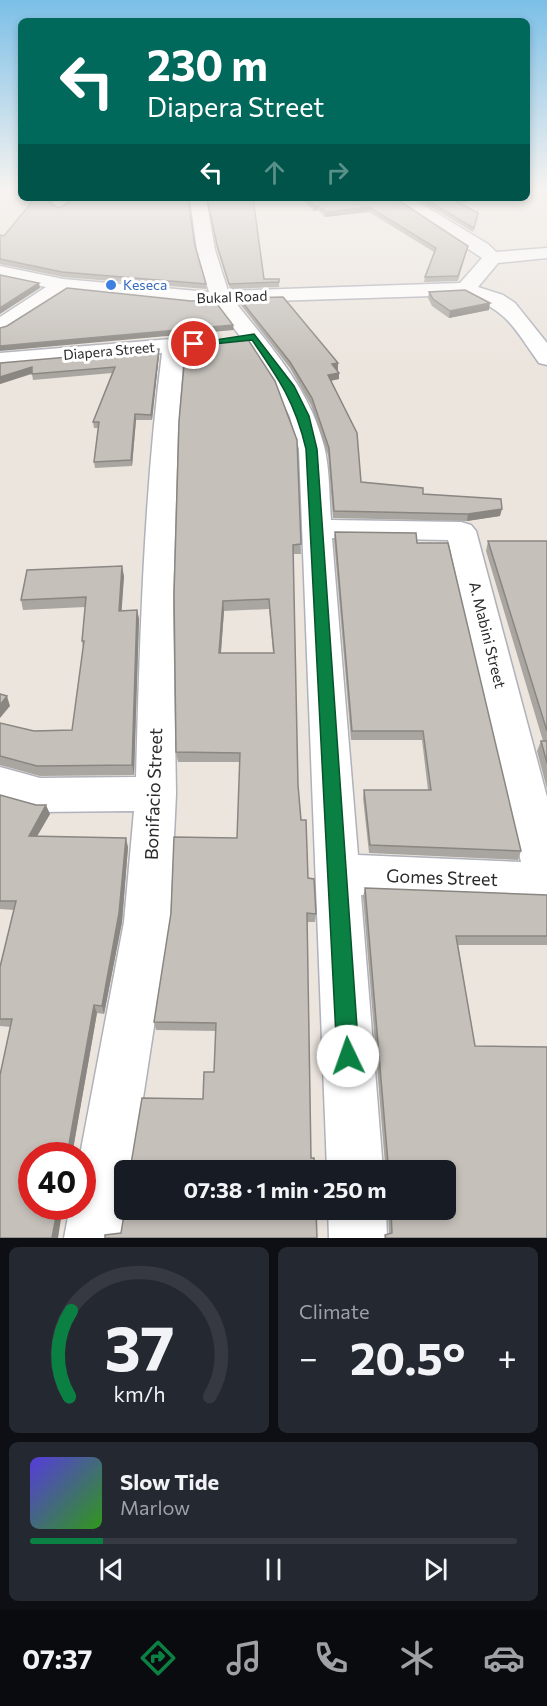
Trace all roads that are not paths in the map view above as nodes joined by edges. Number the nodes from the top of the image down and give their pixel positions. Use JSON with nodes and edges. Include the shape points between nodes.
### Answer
{"nodes":[{"id":1,"x":206,"y":247,"type":"edge"},
{"id":2,"x":478,"y":247,"type":"edge"},
{"id":3,"x":547,"y":253,"type":"edge"},
{"id":4,"x":492,"y":258,"type":"junction"},
{"id":5,"x":0,"y":272,"type":"edge"},
{"id":6,"x":63,"y":285,"type":"junction"},
{"id":7,"x":466,"y":289,"type":"junction"},
{"id":8,"x":222,"y":298,"type":"junction"},
{"id":9,"x":0,"y":326,"type":"edge"},
{"id":10,"x":235,"y":339,"type":"junction"},
{"id":11,"x":174,"y":346,"type":"junction"},
{"id":12,"x":547,"y":358,"type":"edge"},
{"id":13,"x":0,"y":360,"type":"edge"},
{"id":14,"x":317,"y":529,"type":"junction"},
{"id":15,"x":0,"y":784,"type":"edge"},
{"id":16,"x":156,"y":794,"type":"junction"},
{"id":17,"x":338,"y":874,"type":"junction"},
{"id":18,"x":547,"y":881,"type":"edge"},
{"id":19,"x":354,"y":1160,"type":"edge"},
{"id":20,"x":357,"y":1220,"type":"edge"},
{"id":21,"x":93,"y":1238,"type":"edge"},
{"id":22,"x":358,"y":1238,"type":"edge"}],
"edges":[{"from":1,"to":8,"type":"street"},
{"from":2,"to":4,"type":"street"},
{"from":3,"to":4,"type":"street"},
{"from":4,"to":7,"type":"street"},
{"from":5,"to":6,"type":"street","name":"Bukal Road"},
{"from":6,"to":8,"type":"street","name":"Bukal Road","via":[[164,297]]},
{"from":6,"to":9,"type":"street"},
{"from":7,"to":8,"type":"street","name":"Bukal Road"},
{"from":7,"to":12,"type":"street","name":"Bukal Road","via":[[496,298],[508,307]]},
{"from":8,"to":10,"type":"street"},
{"from":10,"to":11,"type":"street","name":"Diapera Street"},
{"from":10,"to":14,"type":"street","via":[[289,386],[304,416],[312,449]]},
{"from":11,"to":13,"type":"street","name":"Diapera Street"},
{"from":11,"to":16,"type":"street","name":"Bonifacio Street","via":[[165,430],[158,581]]},
{"from":14,"to":17,"type":"street"},
{"from":14,"to":18,"type":"street","name":"A. Mabini Street","via":[[461,531]]},
{"from":15,"to":16,"type":"street","via":[[40,795]]},
{"from":16,"to":21,"type":"street","name":"Bonifacio Street","via":[[147,922]]},
{"from":17,"to":18,"type":"street","name":"Gomes Street"},
{"from":17,"to":19,"type":"street"},
{"from":20,"to":22,"type":"street"}]}
